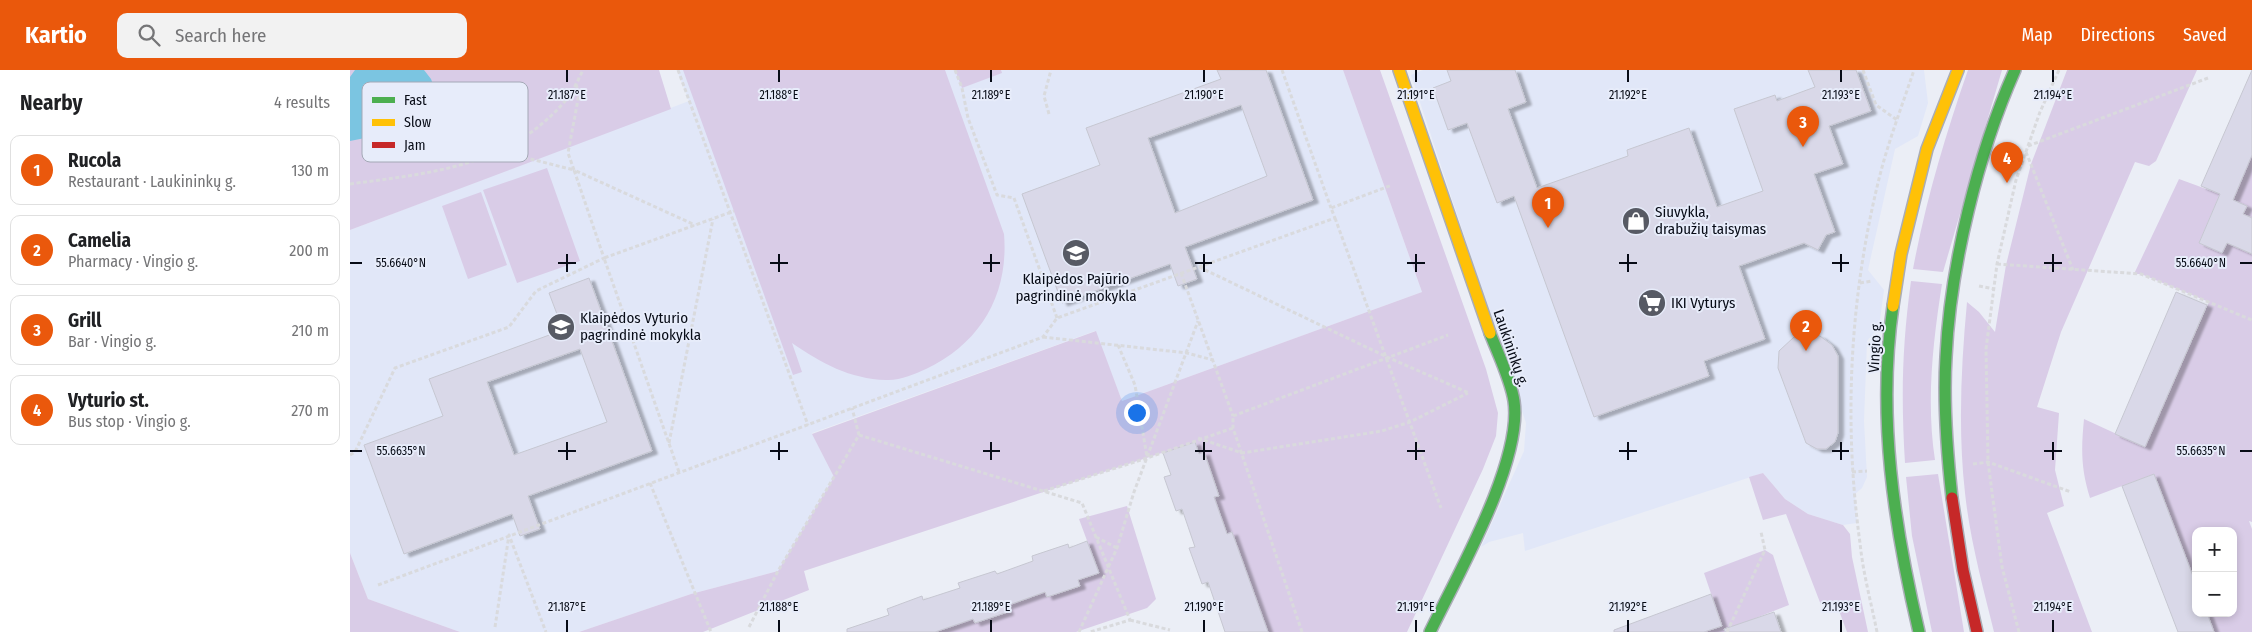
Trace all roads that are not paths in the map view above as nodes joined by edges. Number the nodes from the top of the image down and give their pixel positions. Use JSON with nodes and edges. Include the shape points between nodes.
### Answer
{"nodes":[{"id":1,"x":1400,"y":70,"type":"edge"},
{"id":2,"x":1958,"y":70,"type":"edge"},
{"id":3,"x":2015,"y":70,"type":"edge"},
{"id":4,"x":1430,"y":632,"type":"edge"},
{"id":5,"x":1919,"y":632,"type":"edge"},
{"id":6,"x":1977,"y":632,"type":"edge"}],
"edges":[{"from":1,"to":4,"type":"main road","name":"Laukininkų g.","via":[[1514,401],[1509,456],[1487,513]]},
{"from":2,"to":5,"type":"main road","name":"Vingio g.","via":[[1930,138],[1896,277],[1890,329],[1890,452],[1905,568]]},
{"from":3,"to":6,"type":"main road","via":[[1984,153],[1954,281],[1945,381],[1949,467],[1961,557]]}]}
